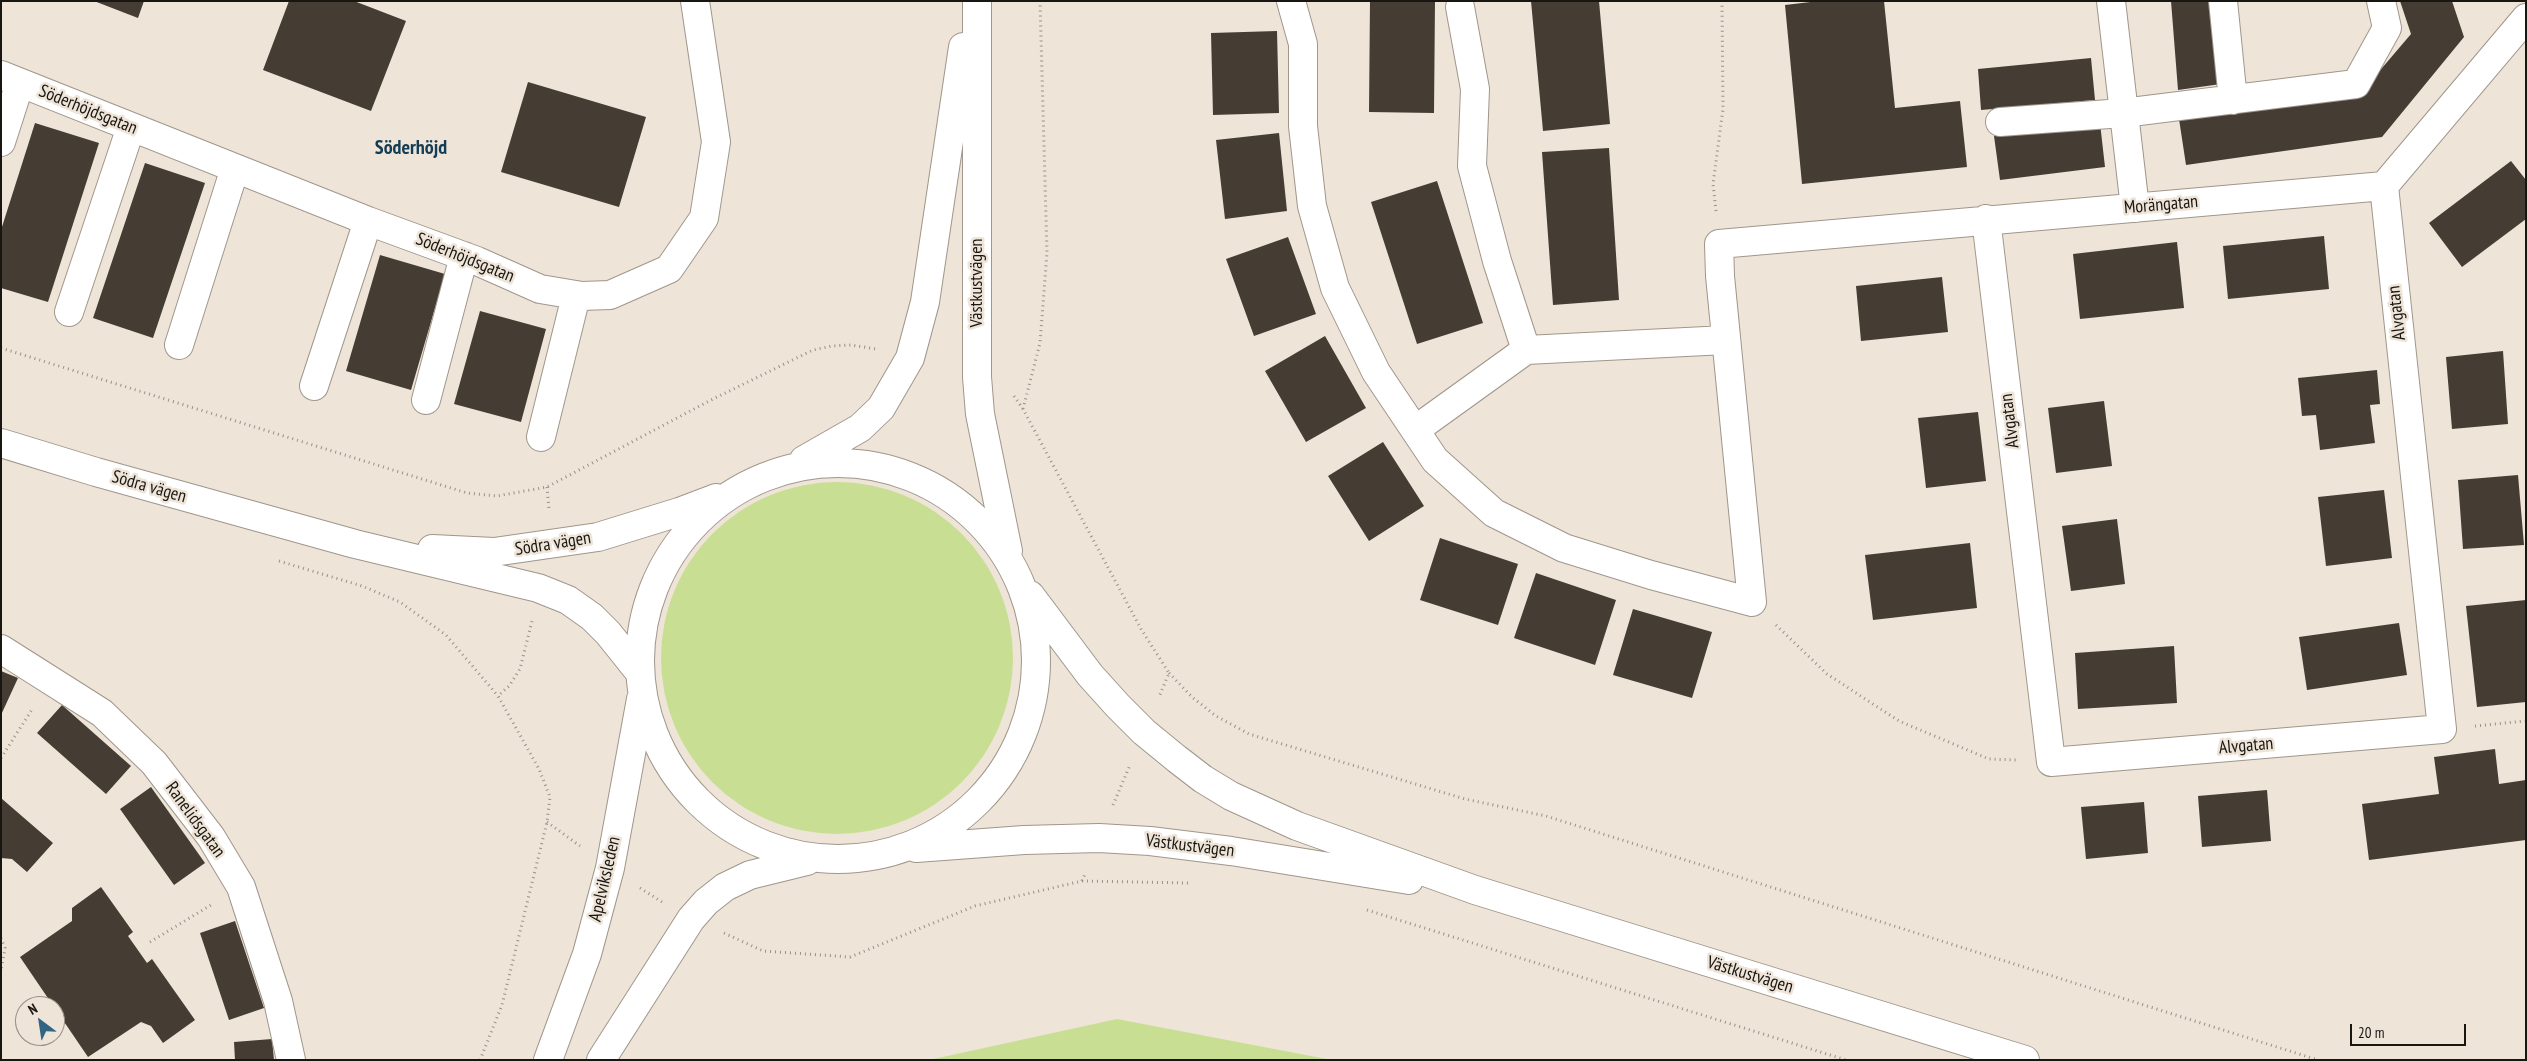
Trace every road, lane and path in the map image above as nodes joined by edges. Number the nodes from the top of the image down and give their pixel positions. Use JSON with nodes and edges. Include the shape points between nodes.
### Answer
{"nodes":[{"id":1,"x":695,"y":1,"type":"edge"},
{"id":2,"x":970,"y":1,"type":"edge"},
{"id":3,"x":977,"y":1,"type":"edge"},
{"id":4,"x":1040,"y":1,"type":"edge"},
{"id":5,"x":1291,"y":1,"type":"edge"},
{"id":6,"x":1722,"y":1,"type":"edge"},
{"id":7,"x":2111,"y":1,"type":"edge"},
{"id":8,"x":2224,"y":1,"type":"edge"},
{"id":9,"x":2381,"y":1,"type":"edge"},
{"id":10,"x":1460,"y":7,"type":"dead end"},
{"id":11,"x":2526,"y":18,"type":"edge"},
{"id":12,"x":11,"y":79,"type":"edge"},
{"id":13,"x":2233,"y":100,"type":"junction"},
{"id":14,"x":2123,"y":113,"type":"junction"},
{"id":15,"x":2000,"y":122,"type":"dead end"},
{"id":16,"x":131,"y":127,"type":"junction"},
{"id":17,"x":1,"y":142,"type":"edge"},
{"id":18,"x":234,"y":168,"type":"junction"},
{"id":19,"x":2384,"y":186,"type":"junction"},
{"id":20,"x":2135,"y":208,"type":"junction"},
{"id":21,"x":1986,"y":219,"type":"junction"},
{"id":22,"x":368,"y":221,"type":"junction"},
{"id":23,"x":1719,"y":244,"type":"junction"},
{"id":24,"x":464,"y":256,"type":"junction"},
{"id":25,"x":576,"y":296,"type":"junction"},
{"id":26,"x":69,"y":312,"type":"dead end"},
{"id":27,"x":1726,"y":340,"type":"junction"},
{"id":28,"x":179,"y":345,"type":"dead end"},
{"id":29,"x":1,"y":348,"type":"edge"},
{"id":30,"x":1526,"y":350,"type":"junction"},
{"id":31,"x":910,"y":358,"type":"junction"},
{"id":32,"x":977,"y":377,"type":"junction"},
{"id":33,"x":314,"y":386,"type":"dead end"},
{"id":34,"x":426,"y":400,"type":"dead end"},
{"id":35,"x":1415,"y":430,"type":"junction"},
{"id":36,"x":541,"y":437,"type":"dead end"},
{"id":37,"x":1,"y":443,"type":"edge"},
{"id":38,"x":788,"y":469,"type":"junction"},
{"id":39,"x":546,"y":487,"type":"junction"},
{"id":40,"x":742,"y":487,"type":"junction"},
{"id":41,"x":355,"y":544,"type":"junction"},
{"id":42,"x":545,"y":546,"type":"junction"},
{"id":43,"x":276,"y":560,"type":"dead end"},
{"id":44,"x":1015,"y":571,"type":"junction"},
{"id":45,"x":538,"y":588,"type":"junction"},
{"id":46,"x":1752,"y":602,"type":"junction"},
{"id":47,"x":1,"y":649,"type":"edge"},
{"id":48,"x":1169,"y":672,"type":"dead end"},
{"id":49,"x":51,"y":679,"type":"junction"},
{"id":50,"x":641,"y":683,"type":"junction"},
{"id":51,"x":498,"y":696,"type":"junction"},
{"id":52,"x":2526,"y":721,"type":"edge"},
{"id":53,"x":2442,"y":729,"type":"junction"},
{"id":54,"x":1,"y":758,"type":"edge"},
{"id":55,"x":2051,"y":762,"type":"junction"},
{"id":56,"x":548,"y":822,"type":"junction"},
{"id":57,"x":902,"y":849,"type":"junction"},
{"id":58,"x":818,"y":859,"type":"junction"},
{"id":59,"x":610,"y":868,"type":"junction"},
{"id":60,"x":1196,"y":883,"type":"dead end"},
{"id":61,"x":241,"y":887,"type":"junction"},
{"id":62,"x":1475,"y":890,"type":"junction"},
{"id":63,"x":1363,"y":909,"type":"dead end"},
{"id":64,"x":692,"y":919,"type":"junction"},
{"id":65,"x":1,"y":938,"type":"edge"},
{"id":66,"x":150,"y":942,"type":"dead end"},
{"id":67,"x":1,"y":971,"type":"edge"},
{"id":68,"x":291,"y":1060,"type":"edge"},
{"id":69,"x":480,"y":1060,"type":"edge"},
{"id":70,"x":548,"y":1060,"type":"edge"},
{"id":71,"x":600,"y":1060,"type":"edge"},
{"id":72,"x":1846,"y":1060,"type":"edge"},
{"id":73,"x":2025,"y":1060,"type":"edge"},
{"id":74,"x":2318,"y":1060,"type":"edge"}],
"edges":[{"from":1,"to":25,"type":"street","name":"Söderhöjdsgatan","via":[[716,142],[704,218],[669,269],[610,295]]},
{"from":2,"to":31,"type":"street","via":[[925,302]]},
{"from":3,"to":32,"type":"street","name":"Västkustvägen"},
{"from":4,"to":32,"type":"path","via":[[1047,253],[1040,343],[1023,409],[1003,388]]},
{"from":5,"to":35,"type":"street","via":[[1303,44],[1303,126],[1312,206],[1335,288],[1376,372]]},
{"from":6,"to":23,"type":"path","via":[[1723,109],[1713,184]]},
{"from":7,"to":14,"type":"street"},
{"from":8,"to":13,"type":"street"},
{"from":9,"to":13,"type":"street","via":[[2387,28],[2356,84]]},
{"from":10,"to":30,"type":"street","via":[[1475,88],[1472,166],[1497,261]]},
{"from":11,"to":19,"type":"street"},
{"from":12,"to":16,"type":"street","name":"Söderhöjdsgatan"},
{"from":12,"to":17,"type":"street"},
{"from":13,"to":14,"type":"street"},
{"from":14,"to":15,"type":"street"},
{"from":14,"to":20,"type":"street"},
{"from":16,"to":18,"type":"street","name":"Söderhöjdsgatan"},
{"from":16,"to":26,"type":"street"},
{"from":18,"to":22,"type":"street","name":"Söderhöjdsgatan"},
{"from":18,"to":28,"type":"street"},
{"from":19,"to":20,"type":"street","name":"Morängatan"},
{"from":19,"to":53,"type":"street","name":"Alvgatan"},
{"from":20,"to":21,"type":"street","name":"Morängatan"},
{"from":21,"to":23,"type":"street","name":"Morängatan"},
{"from":21,"to":55,"type":"street","name":"Alvgatan"},
{"from":22,"to":24,"type":"street","name":"Söderhöjdsgatan"},
{"from":22,"to":33,"type":"street"},
{"from":23,"to":27,"type":"street"},
{"from":24,"to":25,"type":"street","name":"Söderhöjdsgatan","via":[[540,289]]},
{"from":24,"to":34,"type":"street"},
{"from":25,"to":36,"type":"street"},
{"from":27,"to":30,"type":"street"},
{"from":27,"to":46,"type":"street"},
{"from":29,"to":39,"type":"path","via":[[467,492],[497,496]]},
{"from":30,"to":35,"type":"street"},
{"from":31,"to":38,"type":"street","via":[[881,408],[860,428]]},
{"from":31,"to":39,"type":"path","via":[[851,345],[813,350]]},
{"from":32,"to":44,"type":"street","name":"Västkustvägen","via":[[980,414]]},
{"from":35,"to":46,"type":"street","via":[[1435,460],[1494,513],[1564,548]]},
{"from":37,"to":41,"type":"street","name":"Södra vägen"},
{"from":38,"to":40,"type":"street"},
{"from":38,"to":44,"type":"street","via":[[836,463],[863,464],[916,478],[940,490],[982,524]]},
{"from":39,"to":42,"type":"path","via":[[549,506]]},
{"from":40,"to":42,"type":"street","name":"Södra vägen","via":[[680,512],[598,537]]},
{"from":40,"to":50,"type":"street","via":[[703,516],[665,565],[652,592],[644,622]]},
{"from":41,"to":42,"type":"street","name":"Södra vägen","via":[[494,552]]},
{"from":41,"to":45,"type":"street","name":"Södra vägen"},
{"from":43,"to":51,"type":"path","via":[[362,586],[400,602],[446,635]]},
{"from":44,"to":57,"type":"street","via":[[1030,612],[1036,647],[1032,705],[1024,733],[995,783],[976,804],[929,838]]},
{"from":44,"to":62,"type":"street","name":"Västkustvägen","via":[[1090,675],[1118,706],[1144,732],[1203,779],[1231,796],[1297,826]]},
{"from":45,"to":50,"type":"street","name":"Södra vägen","via":[[568,600],[592,617],[608,633]]},
{"from":45,"to":51,"type":"path","via":[[520,669]]},
{"from":46,"to":55,"type":"path","via":[[1827,674],[1899,721],[1990,759]]},
{"from":47,"to":49,"type":"street","name":"Ranelidsgatan"},
{"from":48,"to":74,"type":"path","via":[[1192,697],[1216,716],[1250,734],[1465,799],[1546,816]]},
{"from":49,"to":54,"type":"path"},
{"from":49,"to":61,"type":"street","name":"Ranelidsgatan","via":[[102,713],[154,763],[211,837]]},
{"from":50,"to":58,"type":"street","via":[[652,731],[670,767],[695,800],[727,826],[762,845]]},
{"from":50,"to":59,"type":"street","name":"Apelviksleden"},
{"from":51,"to":56,"type":"path","via":[[539,769],[550,797]]},
{"from":52,"to":53,"type":"path"},
{"from":53,"to":55,"type":"street","name":"Alvgatan"},
{"from":56,"to":59,"type":"path"},
{"from":56,"to":69,"type":"path","via":[[502,1005]]},
{"from":57,"to":58,"type":"street","via":[[846,860]]},
{"from":57,"to":62,"type":"street","name":"Västkustvägen","via":[[1024,840],[1099,838],[1150,841]]},
{"from":58,"to":64,"type":"street","via":[[750,875],[725,887]]},
{"from":59,"to":64,"type":"path"},
{"from":59,"to":70,"type":"street","name":"Apelviksleden","via":[[588,954]]},
{"from":60,"to":64,"type":"path","via":[[1082,881],[975,906],[850,957],[763,950]]},
{"from":61,"to":66,"type":"path"},
{"from":61,"to":68,"type":"street","name":"Ranelidsgatan","via":[[278,1001]]},
{"from":62,"to":73,"type":"street","name":"Västkustvägen"},
{"from":63,"to":72,"type":"path"},
{"from":64,"to":71,"type":"street"},
{"from":65,"to":67,"type":"path","via":[[5,948]]}]}
